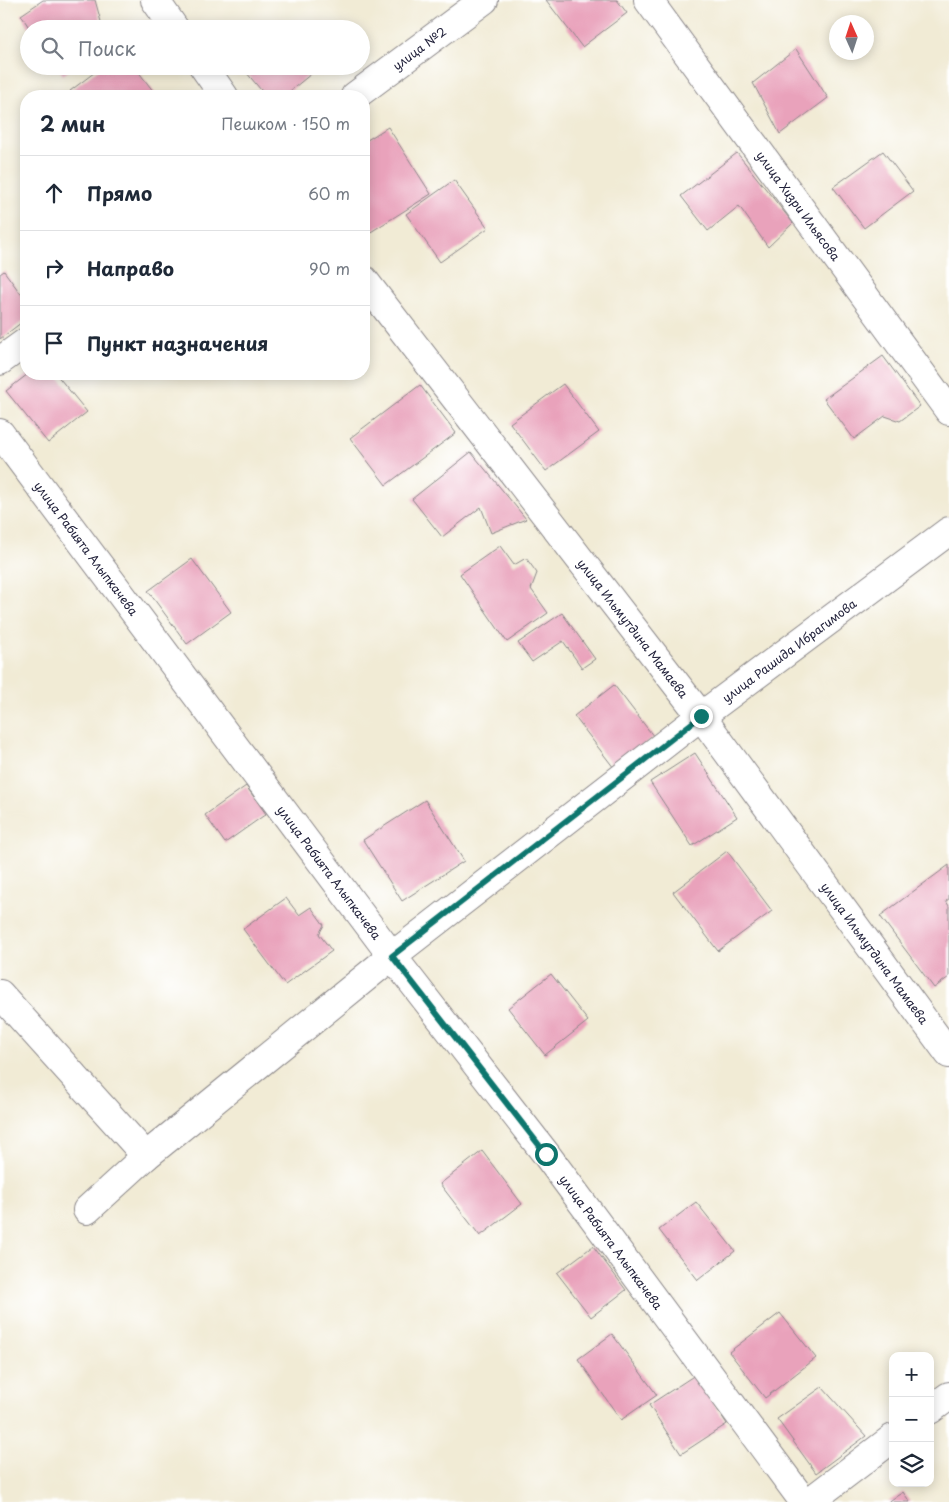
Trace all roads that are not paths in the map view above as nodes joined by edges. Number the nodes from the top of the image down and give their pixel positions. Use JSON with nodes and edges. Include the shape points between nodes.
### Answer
{"nodes":[{"id":1,"x":154,"y":0,"type":"edge"},
{"id":2,"x":484,"y":0,"type":"edge"},
{"id":3,"x":648,"y":0,"type":"edge"},
{"id":4,"x":168,"y":20,"type":"edge"},
{"id":5,"x":209,"y":75,"type":"edge"},
{"id":6,"x":220,"y":90,"type":"edge"},
{"id":7,"x":363,"y":90,"type":"edge"},
{"id":8,"x":370,"y":288,"type":"edge"},
{"id":9,"x":20,"y":346,"type":"edge"},
{"id":10,"x":0,"y":361,"type":"edge"},
{"id":11,"x":949,"y":412,"type":"edge"},
{"id":12,"x":0,"y":433,"type":"edge"},
{"id":13,"x":949,"y":531,"type":"edge"},
{"id":14,"x":701,"y":716,"type":"junction"},
{"id":15,"x":392,"y":956,"type":"junction"},
{"id":16,"x":0,"y":994,"type":"edge"},
{"id":17,"x":949,"y":1054,"type":"edge"},
{"id":18,"x":146,"y":1156,"type":"junction"},
{"id":19,"x":87,"y":1210,"type":"dead end"},
{"id":20,"x":949,"y":1396,"type":"edge"},
{"id":21,"x":934,"y":1407,"type":"edge"},
{"id":22,"x":889,"y":1441,"type":"edge"},
{"id":23,"x":804,"y":1502,"type":"edge"},
{"id":24,"x":809,"y":1502,"type":"edge"}],
"edges":[{"from":1,"to":4,"type":"street"},
{"from":2,"to":7,"type":"street","name":"улица №2"},
{"from":3,"to":11,"type":"street","name":"улица Хизри Ильясова"},
{"from":5,"to":6,"type":"street"},
{"from":8,"to":14,"type":"street","name":"улица Ильмутдина Мамаева"},
{"from":9,"to":10,"type":"street"},
{"from":12,"to":15,"type":"street","name":"улица Рабията Алыпкачева"},
{"from":13,"to":14,"type":"street","name":"улица Рашида Ибрагимова"},
{"from":14,"to":15,"type":"street","name":"улица Рашида Ибрагимова"},
{"from":14,"to":17,"type":"street","name":"улица Ильмутдина Мамаева"},
{"from":15,"to":18,"type":"street","name":"улица Рашида Ибрагимова"},
{"from":15,"to":23,"type":"street","name":"улица Рабията Алыпкачева","via":[[546,1154]]},
{"from":16,"to":18,"type":"street"},
{"from":18,"to":19,"type":"street","name":"улица Рашида Ибрагимова"},
{"from":20,"to":21,"type":"street"},
{"from":22,"to":24,"type":"street"}]}
